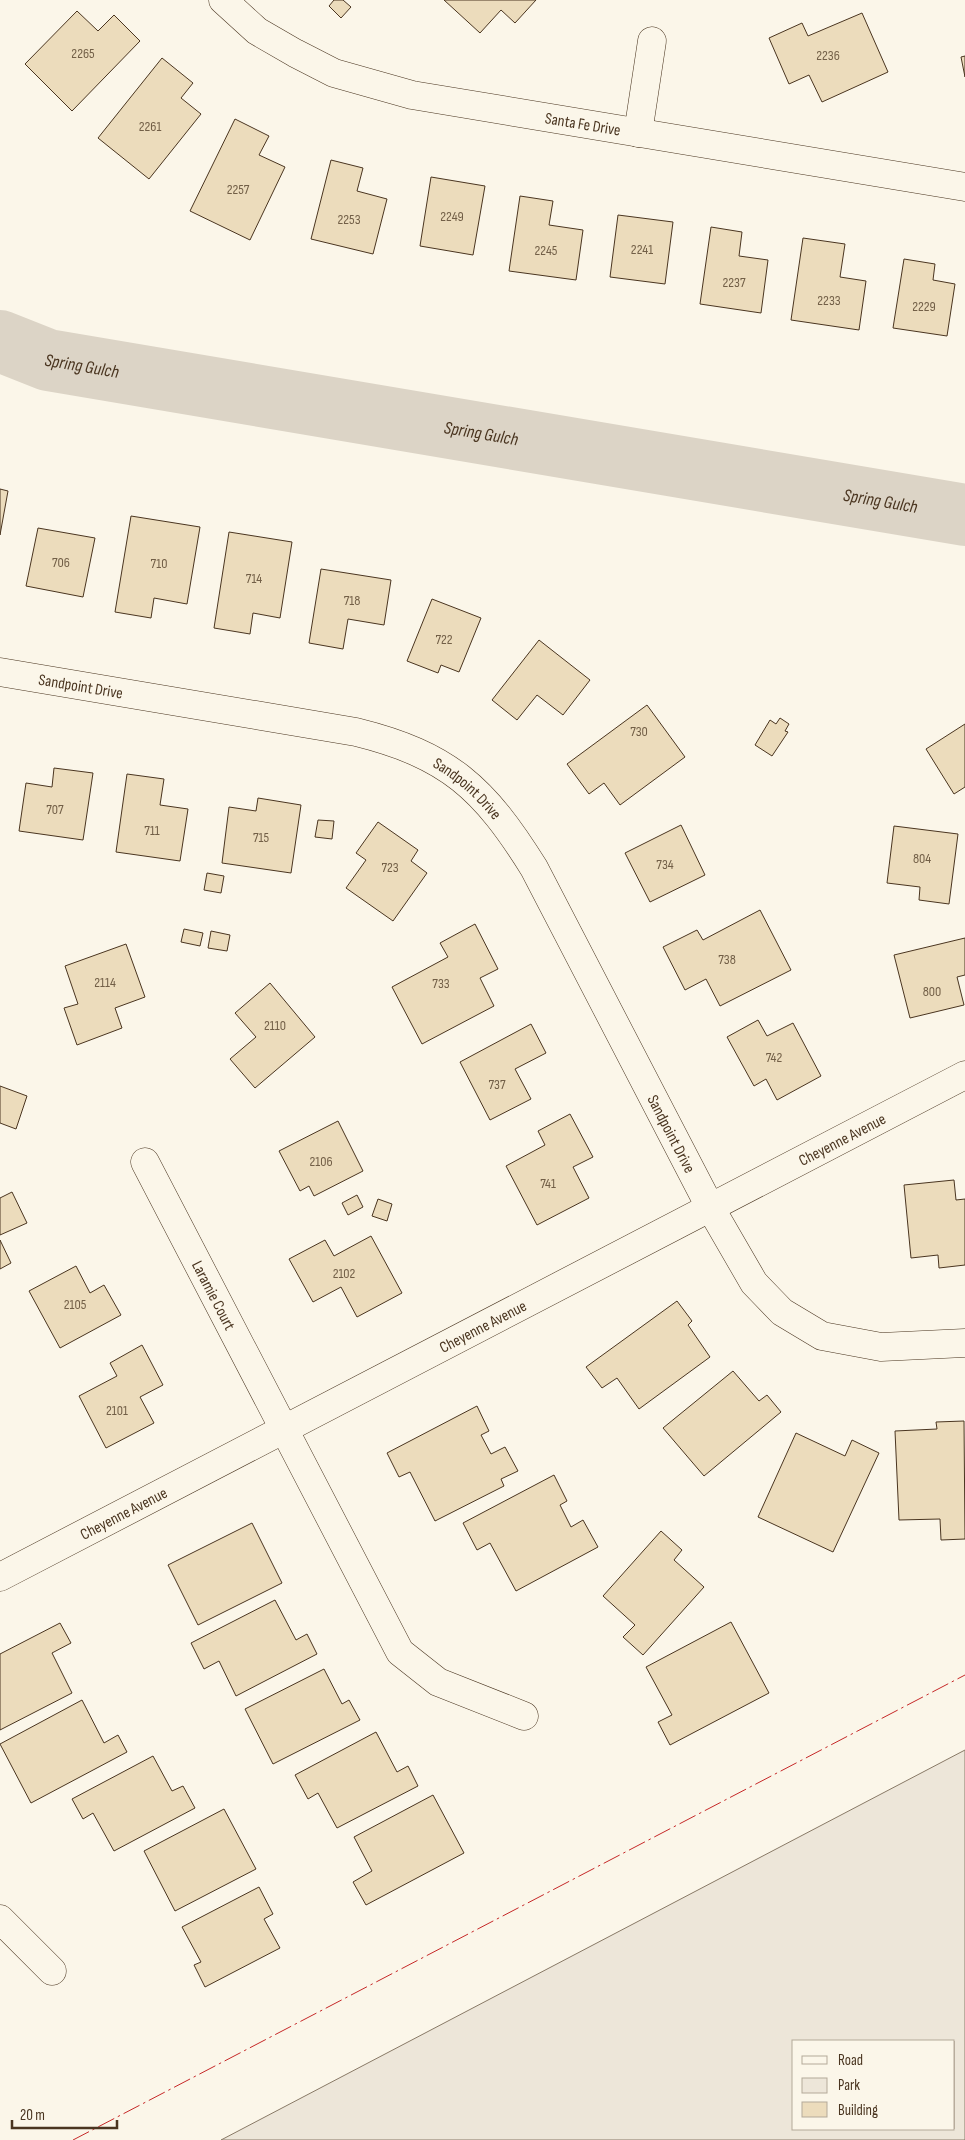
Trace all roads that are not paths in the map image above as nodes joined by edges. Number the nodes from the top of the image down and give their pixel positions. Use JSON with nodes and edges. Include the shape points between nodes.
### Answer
{"nodes":[{"id":1,"x":223,"y":0,"type":"edge"},
{"id":2,"x":652,"y":41,"type":"dead end"},
{"id":3,"x":638,"y":133,"type":"junction"},
{"id":4,"x":965,"y":188,"type":"edge"},
{"id":5,"x":0,"y":672,"type":"edge"},
{"id":6,"x":965,"y":1075,"type":"edge"},
{"id":7,"x":145,"y":1162,"type":"dead end"},
{"id":8,"x":710,"y":1207,"type":"junction"},
{"id":9,"x":965,"y":1343,"type":"edge"},
{"id":10,"x":284,"y":1428,"type":"junction"},
{"id":11,"x":0,"y":1577,"type":"edge"},
{"id":12,"x":524,"y":1716,"type":"dead end"},
{"id":13,"x":0,"y":1919,"type":"edge"},
{"id":14,"x":52,"y":1971,"type":"dead end"}],
"edges":[{"from":1,"to":3,"type":"street","name":"Santa Fe Drive","via":[[257,31],[334,72],[412,95]]},
{"from":2,"to":3,"type":"street"},
{"from":3,"to":4,"type":"street","name":"Santa Fe Drive"},
{"from":5,"to":8,"type":"street","name":"Sandpoint Drive","via":[[356,732],[416,752],[463,779],[508,828],[534,868]]},
{"from":6,"to":8,"type":"street","name":"Cheyenne Avenue"},
{"from":7,"to":10,"type":"street","name":"Laramie Court"},
{"from":8,"to":9,"type":"street","name":"Sandpoint Drive","via":[[754,1283],[782,1312],[822,1336],[881,1347]]},
{"from":8,"to":10,"type":"street","name":"Cheyenne Avenue"},
{"from":10,"to":11,"type":"street","name":"Cheyenne Avenue"},
{"from":10,"to":12,"type":"street","name":"Laramie Court","via":[[400,1652],[438,1682]]},
{"from":13,"to":14,"type":"street"}]}
